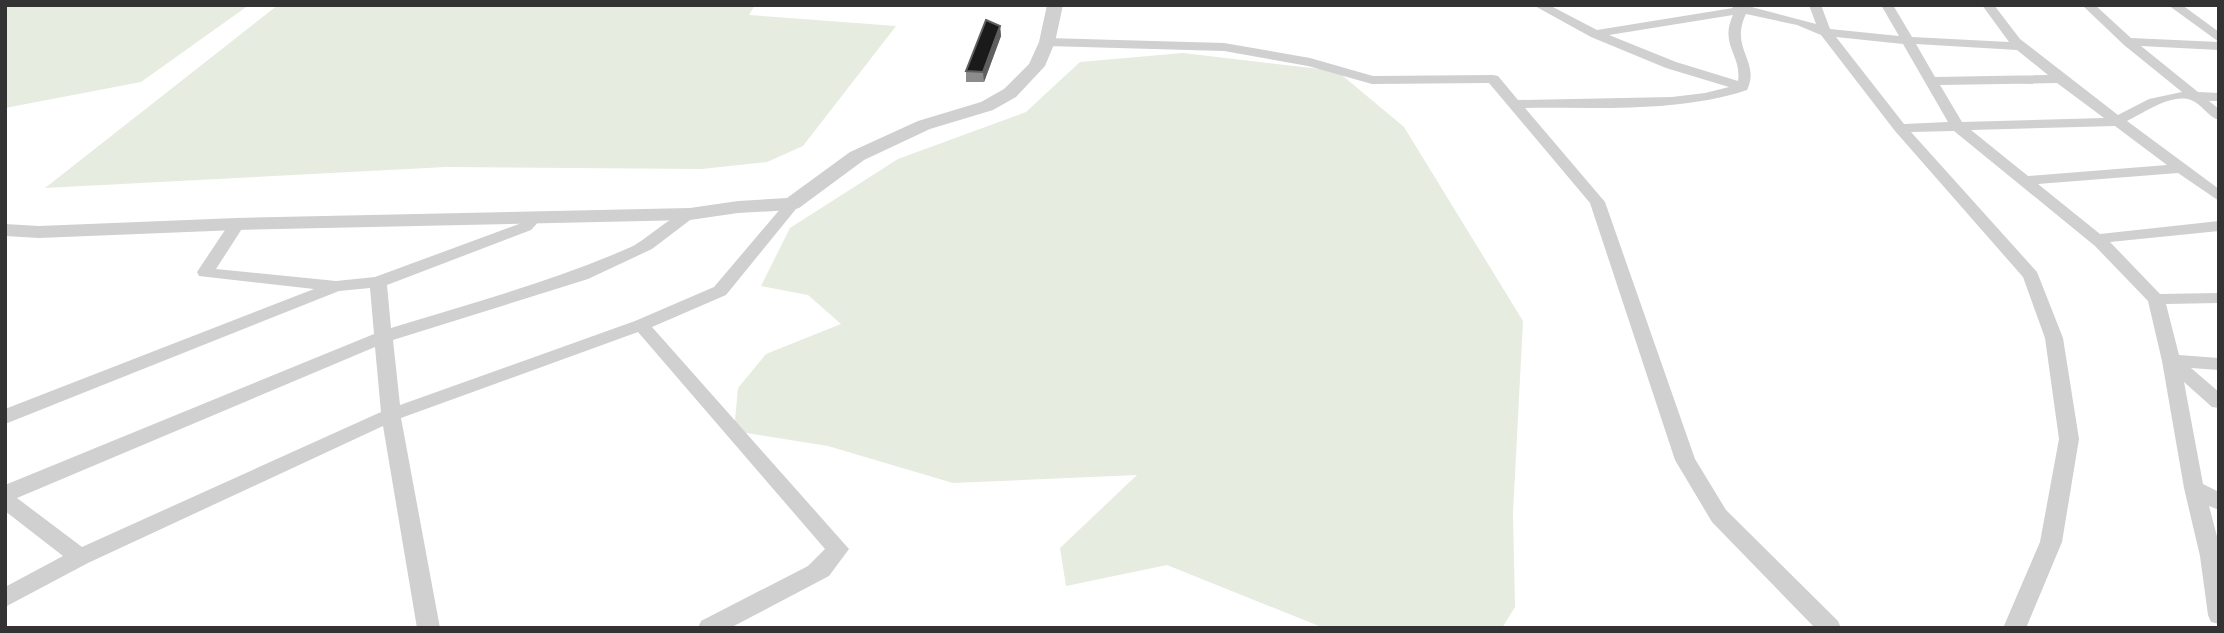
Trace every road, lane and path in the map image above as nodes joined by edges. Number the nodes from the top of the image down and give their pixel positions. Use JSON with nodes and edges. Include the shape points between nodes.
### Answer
{"nodes":[{"id":1,"x":1055,"y":5,"type":"edge"},
{"id":2,"x":1539,"y":5,"type":"edge"},
{"id":3,"x":1815,"y":5,"type":"edge"},
{"id":4,"x":1887,"y":5,"type":"edge"},
{"id":5,"x":1988,"y":5,"type":"edge"},
{"id":6,"x":2088,"y":5,"type":"edge"},
{"id":7,"x":2174,"y":5,"type":"edge"},
{"id":8,"x":1739,"y":7,"type":"edge"},
{"id":9,"x":1825,"y":32,"type":"junction"},
{"id":10,"x":1595,"y":34,"type":"junction"},
{"id":11,"x":2219,"y":38,"type":"edge"},
{"id":12,"x":1908,"y":40,"type":"junction"},
{"id":13,"x":2127,"y":42,"type":"junction"},
{"id":14,"x":1047,"y":43,"type":"junction"},
{"id":15,"x":2021,"y":46,"type":"junction"},
{"id":16,"x":2219,"y":46,"type":"edge"},
{"id":17,"x":2060,"y":79,"type":"junction"},
{"id":18,"x":1932,"y":81,"type":"junction"},
{"id":19,"x":1742,"y":87,"type":"junction"},
{"id":20,"x":2195,"y":96,"type":"junction"},
{"id":21,"x":2219,"y":97,"type":"edge"},
{"id":22,"x":1513,"y":104,"type":"junction"},
{"id":23,"x":2219,"y":116,"type":"edge"},
{"id":24,"x":2115,"y":122,"type":"junction"},
{"id":25,"x":1958,"y":127,"type":"junction"},
{"id":26,"x":1900,"y":128,"type":"junction"},
{"id":27,"x":2179,"y":168,"type":"junction"},
{"id":28,"x":2025,"y":181,"type":"junction"},
{"id":29,"x":2219,"y":197,"type":"edge"},
{"id":30,"x":792,"y":204,"type":"junction"},
{"id":31,"x":690,"y":214,"type":"junction"},
{"id":32,"x":533,"y":219,"type":"junction"},
{"id":33,"x":237,"y":224,"type":"junction"},
{"id":34,"x":2219,"y":226,"type":"edge"},
{"id":35,"x":5,"y":230,"type":"edge"},
{"id":36,"x":2097,"y":239,"type":"junction"},
{"id":37,"x":378,"y":282,"type":"junction"},
{"id":38,"x":336,"y":286,"type":"junction"},
{"id":39,"x":2219,"y":298,"type":"edge"},
{"id":40,"x":2157,"y":299,"type":"junction"},
{"id":41,"x":641,"y":325,"type":"junction"},
{"id":42,"x":383,"y":337,"type":"junction"},
{"id":43,"x":2171,"y":361,"type":"junction"},
{"id":44,"x":2219,"y":364,"type":"edge"},
{"id":45,"x":2219,"y":402,"type":"edge"},
{"id":46,"x":391,"y":415,"type":"junction"},
{"id":47,"x":5,"y":417,"type":"edge"},
{"id":48,"x":2194,"y":488,"type":"junction"},
{"id":49,"x":5,"y":494,"type":"edge"},
{"id":50,"x":5,"y":500,"type":"edge"},
{"id":51,"x":2219,"y":502,"type":"edge"},
{"id":52,"x":79,"y":557,"type":"junction"},
{"id":53,"x":5,"y":598,"type":"edge"},
{"id":54,"x":2219,"y":615,"type":"edge"},
{"id":55,"x":429,"y":628,"type":"edge"},
{"id":56,"x":709,"y":628,"type":"edge"},
{"id":57,"x":1830,"y":628,"type":"edge"},
{"id":58,"x":2014,"y":628,"type":"edge"}],
"edges":[{"from":1,"to":14,"type":"street"},
{"from":2,"to":10,"type":"street"},
{"from":3,"to":9,"type":"street"},
{"from":4,"to":12,"type":"street"},
{"from":5,"to":15,"type":"street"},
{"from":6,"to":13,"type":"street"},
{"from":7,"to":11,"type":"street"},
{"from":8,"to":9,"type":"street"},
{"from":8,"to":10,"type":"street"},
{"from":8,"to":19,"type":"street","via":[[1733,36],[1746,76]]},
{"from":9,"to":12,"type":"street"},
{"from":9,"to":26,"type":"street"},
{"from":10,"to":19,"type":"street"},
{"from":12,"to":15,"type":"street"},
{"from":12,"to":18,"type":"street"},
{"from":13,"to":16,"type":"street"},
{"from":13,"to":20,"type":"street"},
{"from":14,"to":22,"type":"street","via":[[1224,47],[1310,62],[1372,80],[1493,79]]},
{"from":14,"to":30,"type":"street","via":[[1037,66],[1010,93],[987,106],[923,125],[857,156]]},
{"from":15,"to":17,"type":"street"},
{"from":17,"to":18,"type":"street"},
{"from":17,"to":24,"type":"street"},
{"from":18,"to":25,"type":"street"},
{"from":19,"to":22,"type":"street","via":[[1702,100]]},
{"from":20,"to":21,"type":"street"},
{"from":20,"to":23,"type":"street"},
{"from":20,"to":24,"type":"street","via":[[2154,102]]},
{"from":22,"to":57,"type":"street","via":[[1597,202],[1685,460],[1718,516]]},
{"from":24,"to":25,"type":"street"},
{"from":24,"to":27,"type":"street"},
{"from":25,"to":26,"type":"street"},
{"from":25,"to":28,"type":"street"},
{"from":26,"to":58,"type":"street","via":[[2031,276],[2054,338],[2069,439],[2051,542]]},
{"from":27,"to":28,"type":"street"},
{"from":27,"to":29,"type":"street"},
{"from":28,"to":36,"type":"street"},
{"from":30,"to":31,"type":"street"},
{"from":30,"to":41,"type":"street","via":[[720,291]]},
{"from":31,"to":32,"type":"street"},
{"from":31,"to":42,"type":"street","via":[[646,246],[582,275]]},
{"from":32,"to":33,"type":"street"},
{"from":32,"to":37,"type":"street","via":[[525,227]]},
{"from":33,"to":35,"type":"street"},
{"from":33,"to":38,"type":"street","via":[[205,272]]},
{"from":34,"to":36,"type":"street"},
{"from":36,"to":40,"type":"street"},
{"from":37,"to":38,"type":"street"},
{"from":37,"to":42,"type":"street"},
{"from":38,"to":47,"type":"street"},
{"from":39,"to":40,"type":"street"},
{"from":40,"to":43,"type":"street"},
{"from":41,"to":46,"type":"street"},
{"from":41,"to":56,"type":"street","via":[[838,549],[821,570]]},
{"from":42,"to":46,"type":"street"},
{"from":42,"to":49,"type":"street"},
{"from":43,"to":44,"type":"street"},
{"from":43,"to":45,"type":"street"},
{"from":43,"to":48,"type":"street"},
{"from":46,"to":52,"type":"street"},
{"from":46,"to":55,"type":"street"},
{"from":48,"to":51,"type":"street"},
{"from":48,"to":54,"type":"street","via":[[2211,556]]},
{"from":50,"to":52,"type":"street"},
{"from":52,"to":53,"type":"street"}]}
